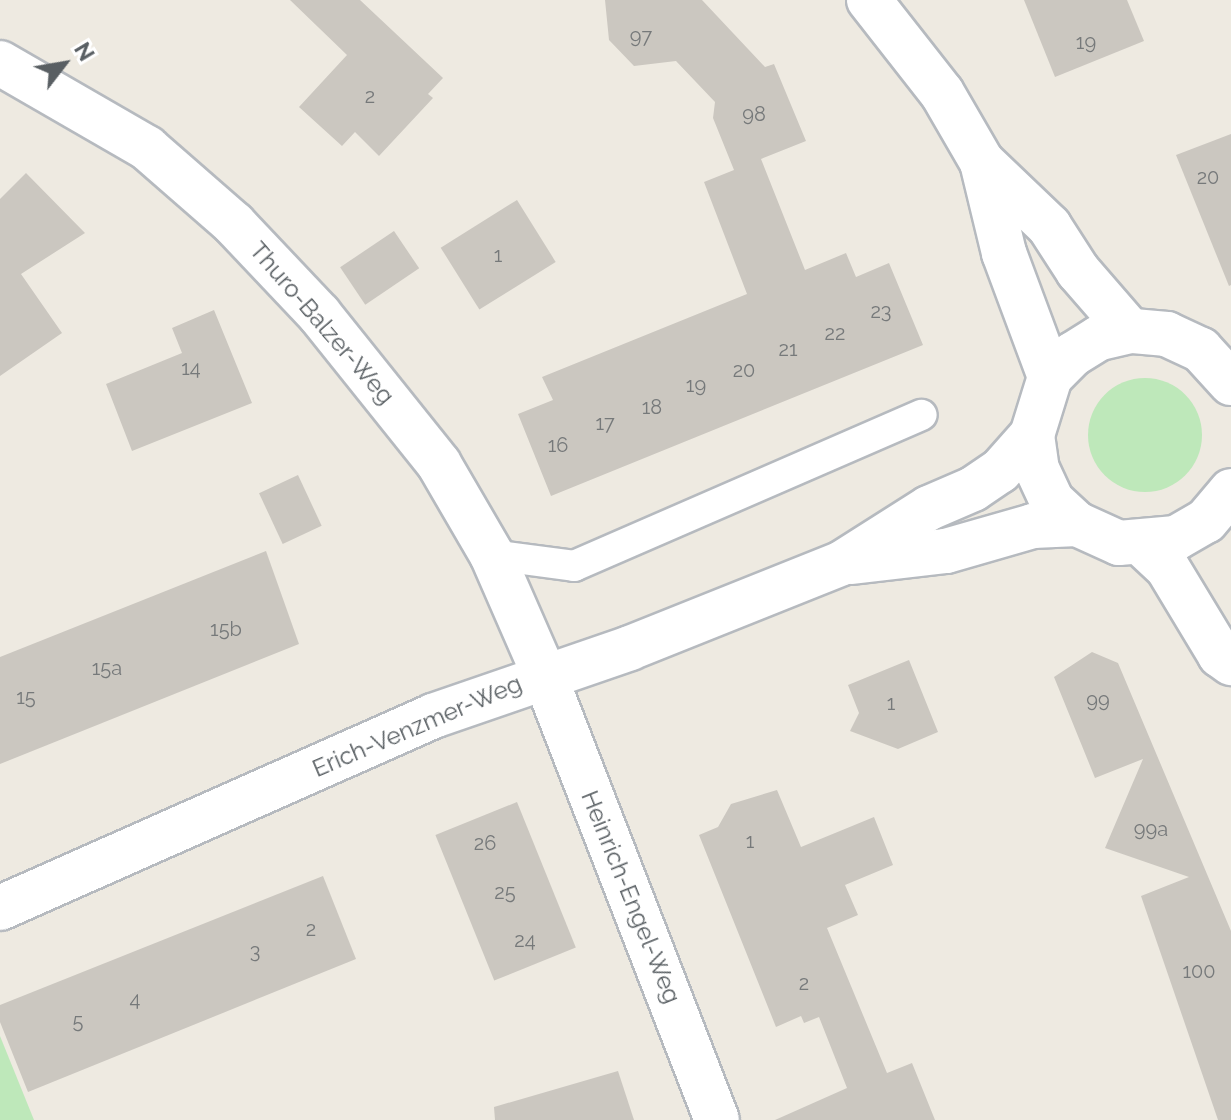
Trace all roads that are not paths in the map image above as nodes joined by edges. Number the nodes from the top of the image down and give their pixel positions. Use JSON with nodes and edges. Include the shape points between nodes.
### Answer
{"nodes":[{"id":1,"x":869,"y":0,"type":"edge"},
{"id":2,"x":0,"y":63,"type":"edge"},
{"id":3,"x":982,"y":162,"type":"junction"},
{"id":4,"x":1130,"y":331,"type":"junction"},
{"id":5,"x":1226,"y":369,"type":"edge"},
{"id":6,"x":1050,"y":377,"type":"junction"},
{"id":7,"x":922,"y":415,"type":"dead end"},
{"id":8,"x":1032,"y":435,"type":"junction"},
{"id":9,"x":1230,"y":498,"type":"edge"},
{"id":10,"x":1077,"y":524,"type":"junction"},
{"id":11,"x":1142,"y":544,"type":"junction"},
{"id":12,"x":492,"y":555,"type":"junction"},
{"id":13,"x":842,"y":563,"type":"junction"},
{"id":14,"x":1231,"y":663,"type":"edge"},
{"id":15,"x":544,"y":674,"type":"junction"},
{"id":16,"x":0,"y":908,"type":"edge"},
{"id":17,"x":717,"y":1120,"type":"edge"}],
"edges":[{"from":1,"to":3,"type":"street","via":[[942,93]]},
{"from":2,"to":12,"type":"street","name":"Thuro-Balzer-Weg","via":[[147,148],[234,224],[382,388],[439,464]]},
{"from":3,"to":4,"type":"street","via":[[1049,226],[1078,271]]},
{"from":3,"to":6,"type":"street","via":[[1004,253]]},
{"from":4,"to":5,"type":"street","via":[[1167,334]]},
{"from":4,"to":6,"type":"street","via":[[1099,338]]},
{"from":6,"to":8,"type":"street"},
{"from":7,"to":12,"type":"lane","via":[[574,566]]},
{"from":8,"to":10,"type":"street","via":[[1037,469],[1052,501]]},
{"from":8,"to":13,"type":"street","name":"Erich-Venzmer-Weg","via":[[1000,471]]},
{"from":9,"to":11,"type":"street","via":[[1206,521],[1176,538]]},
{"from":10,"to":11,"type":"street","via":[[1097,536]]},
{"from":10,"to":13,"type":"street","name":"Erich-Venzmer-Weg","via":[[1033,526],[946,551]]},
{"from":11,"to":14,"type":"street","via":[[1167,567],[1220,655]]},
{"from":12,"to":15,"type":"street","name":"Thuro-Balzer-Weg"},
{"from":13,"to":15,"type":"street","name":"Erich-Venzmer-Weg","via":[[630,648]]},
{"from":15,"to":16,"type":"street","name":"Erich-Venzmer-Weg","via":[[433,716]]},
{"from":15,"to":17,"type":"street","name":"Heinrich-Engel-Weg"}]}
